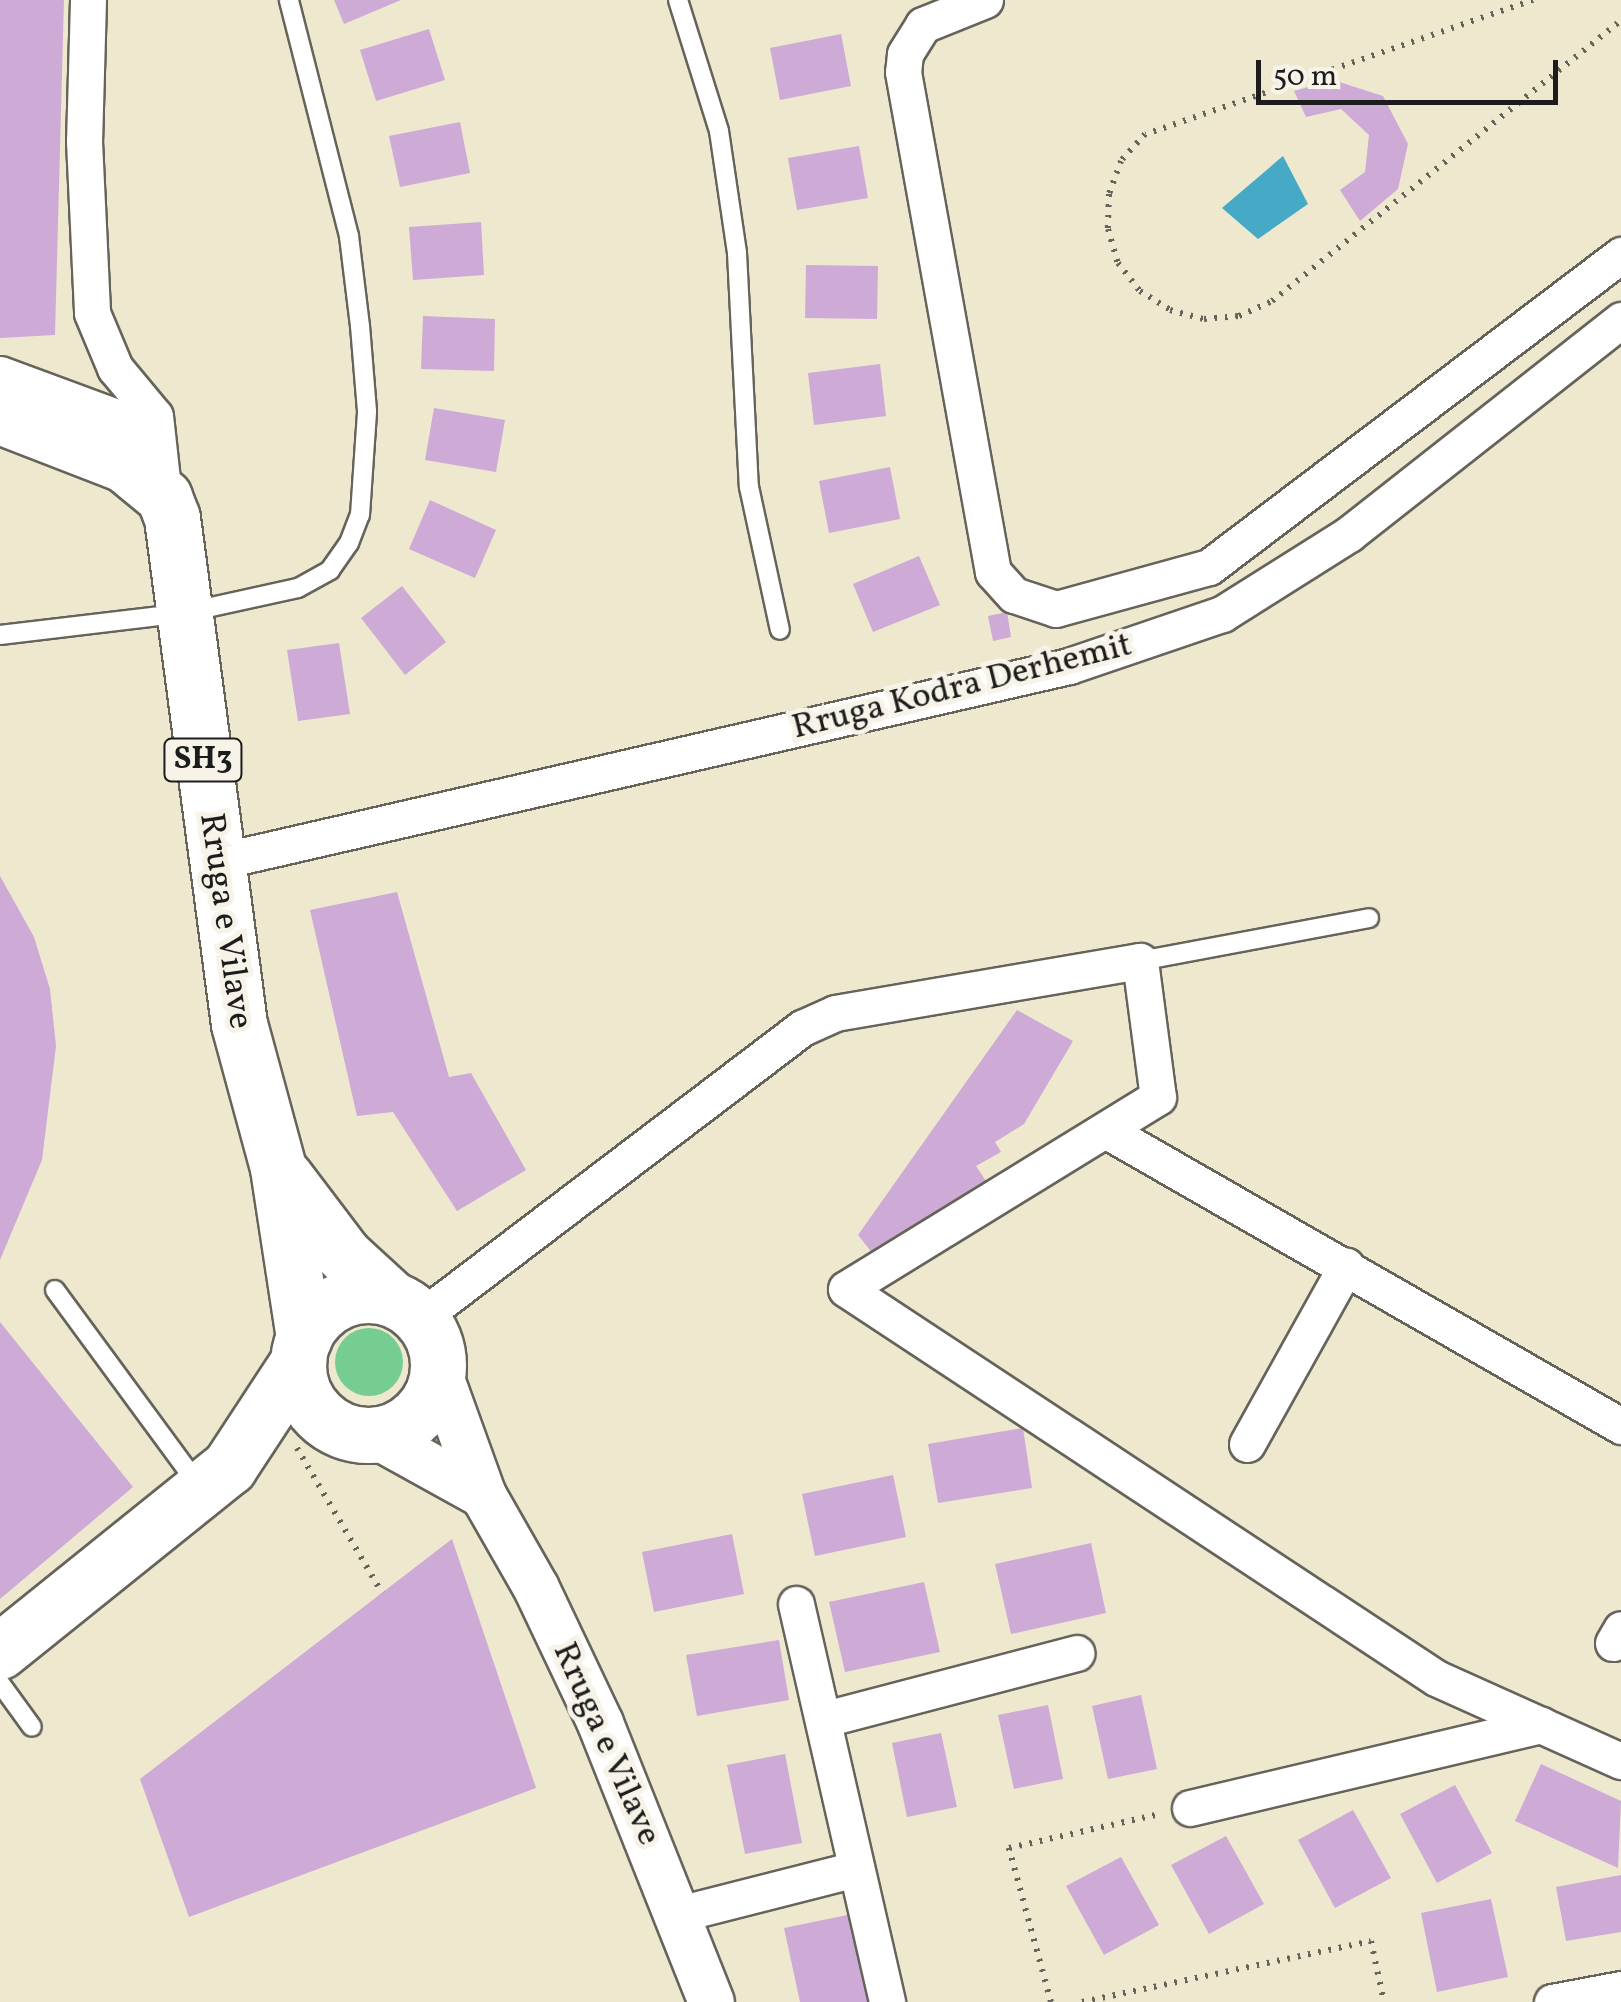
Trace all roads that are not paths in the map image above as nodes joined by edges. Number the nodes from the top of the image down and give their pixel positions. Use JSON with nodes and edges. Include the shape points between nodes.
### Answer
{"nodes":[{"id":1,"x":88,"y":0,"type":"edge"},
{"id":2,"x":289,"y":0,"type":"edge"},
{"id":3,"x":678,"y":0,"type":"edge"},
{"id":4,"x":985,"y":0,"type":"edge"},
{"id":5,"x":1621,"y":255,"type":"edge"},
{"id":6,"x":1621,"y":320,"type":"edge"},
{"id":7,"x":0,"y":374,"type":"edge"},
{"id":8,"x":0,"y":416,"type":"edge"},
{"id":9,"x":164,"y":497,"type":"junction"},
{"id":10,"x":1056,"y":609,"type":"junction"},
{"id":11,"x":184,"y":613,"type":"junction"},
{"id":12,"x":780,"y":630,"type":"dead end"},
{"id":13,"x":0,"y":635,"type":"edge"},
{"id":14,"x":1069,"y":666,"type":"junction"},
{"id":15,"x":216,"y":862,"type":"junction"},
{"id":16,"x":1369,"y":918,"type":"dead end"},
{"id":17,"x":1140,"y":960,"type":"junction"},
{"id":18,"x":1107,"y":1130,"type":"junction"},
{"id":19,"x":278,"y":1168,"type":"junction"},
{"id":20,"x":1346,"y":1266,"type":"junction"},
{"id":21,"x":56,"y":1290,"type":"dead end"},
{"id":22,"x":406,"y":1308,"type":"junction"},
{"id":23,"x":301,"y":1350,"type":"junction"},
{"id":24,"x":438,"y":1370,"type":"junction"},
{"id":25,"x":1621,"y":1426,"type":"edge"},
{"id":26,"x":362,"y":1433,"type":"junction"},
{"id":27,"x":1247,"y":1444,"type":"dead end"},
{"id":28,"x":215,"y":1478,"type":"junction"},
{"id":29,"x":483,"y":1495,"type":"junction"},
{"id":30,"x":796,"y":1604,"type":"dead end"},
{"id":31,"x":0,"y":1651,"type":"edge"},
{"id":32,"x":1076,"y":1653,"type":"dead end"},
{"id":33,"x":0,"y":1683,"type":"edge"},
{"id":34,"x":824,"y":1718,"type":"junction"},
{"id":35,"x":1541,"y":1726,"type":"junction"},
{"id":36,"x":32,"y":1728,"type":"dead end"},
{"id":37,"x":1621,"y":1761,"type":"edge"},
{"id":38,"x":1190,"y":1808,"type":"road end"},
{"id":39,"x":854,"y":1869,"type":"junction"},
{"id":40,"x":679,"y":1914,"type":"junction"},
{"id":41,"x":1621,"y":1989,"type":"edge"},
{"id":42,"x":710,"y":2002,"type":"edge"},
{"id":43,"x":888,"y":2002,"type":"edge"},
{"id":44,"x":1552,"y":2002,"type":"edge"}],
"edges":[{"from":1,"to":9,"type":"street","via":[[84,141],[92,313],[114,368],[154,416]]},
{"from":2,"to":11,"type":"lane","via":[[349,236],[367,411],[360,515],[330,570],[298,588]]},
{"from":3,"to":12,"type":"lane","via":[[719,131],[737,253],[749,487]]},
{"from":4,"to":10,"type":"street","via":[[922,25],[904,54],[903,72],[993,572],[1014,595]]},
{"from":5,"to":10,"type":"street","via":[[1209,567]]},
{"from":6,"to":14,"type":"street","name":"Rruga Kodra Derhemit","via":[[1278,582],[1222,614]]},
{"from":7,"to":9,"type":"street","via":[[128,426]]},
{"from":8,"to":9,"type":"main road","via":[[124,464]]},
{"from":9,"to":11,"type":"main road","name":"Rruga e Vilave","number":"SH3"},
{"from":10,"to":14,"type":"street"},
{"from":11,"to":13,"type":"lane"},
{"from":11,"to":15,"type":"main road","name":"Rruga e Vilave","number":"SH3"},
{"from":14,"to":15,"type":"street","name":"Rruga Kodra Derhemit"},
{"from":15,"to":19,"type":"main road","name":"Rruga e Vilave","number":"SH3","via":[[247,1068]]},
{"from":16,"to":17,"type":"lane"},
{"from":17,"to":18,"type":"street","via":[[1158,1097]]},
{"from":17,"to":22,"type":"street","via":[[854,1009],[802,1028]]},
{"from":18,"to":20,"type":"street"},
{"from":18,"to":35,"type":"street","via":[[846,1289],[1436,1678]]},
{"from":19,"to":22,"type":"main road","name":"Rruga e Vilave","number":"SH3","via":[[344,1254]]},
{"from":19,"to":23,"type":"main road","name":"Rruga e Vilave","number":"SH3"},
{"from":20,"to":25,"type":"street"},
{"from":20,"to":27,"type":"street"},
{"from":21,"to":28,"type":"lane"},
{"from":22,"to":23,"type":"main road","via":[[339,1301]]},
{"from":22,"to":24,"type":"main road"},
{"from":23,"to":26,"type":"main road","via":[[312,1406]]},
{"from":23,"to":28,"type":"main road"},
{"from":24,"to":26,"type":"main road","via":[[424,1407],[410,1421]]},
{"from":24,"to":29,"type":"street","name":"Rruga e Vilave"},
{"from":26,"to":28,"type":"main road","via":[[297,1447]]},
{"from":26,"to":29,"type":"street"},
{"from":28,"to":31,"type":"main road"},
{"from":29,"to":40,"type":"street","name":"Rruga e Vilave","via":[[568,1656]]},
{"from":30,"to":34,"type":"street"},
{"from":32,"to":34,"type":"street"},
{"from":33,"to":36,"type":"lane"},
{"from":34,"to":39,"type":"street"},
{"from":35,"to":37,"type":"street"},
{"from":35,"to":38,"type":"street"},
{"from":39,"to":40,"type":"street"},
{"from":39,"to":43,"type":"street"},
{"from":40,"to":42,"type":"street","name":"Rruga e Vilave"},
{"from":41,"to":44,"type":"street"}]}
